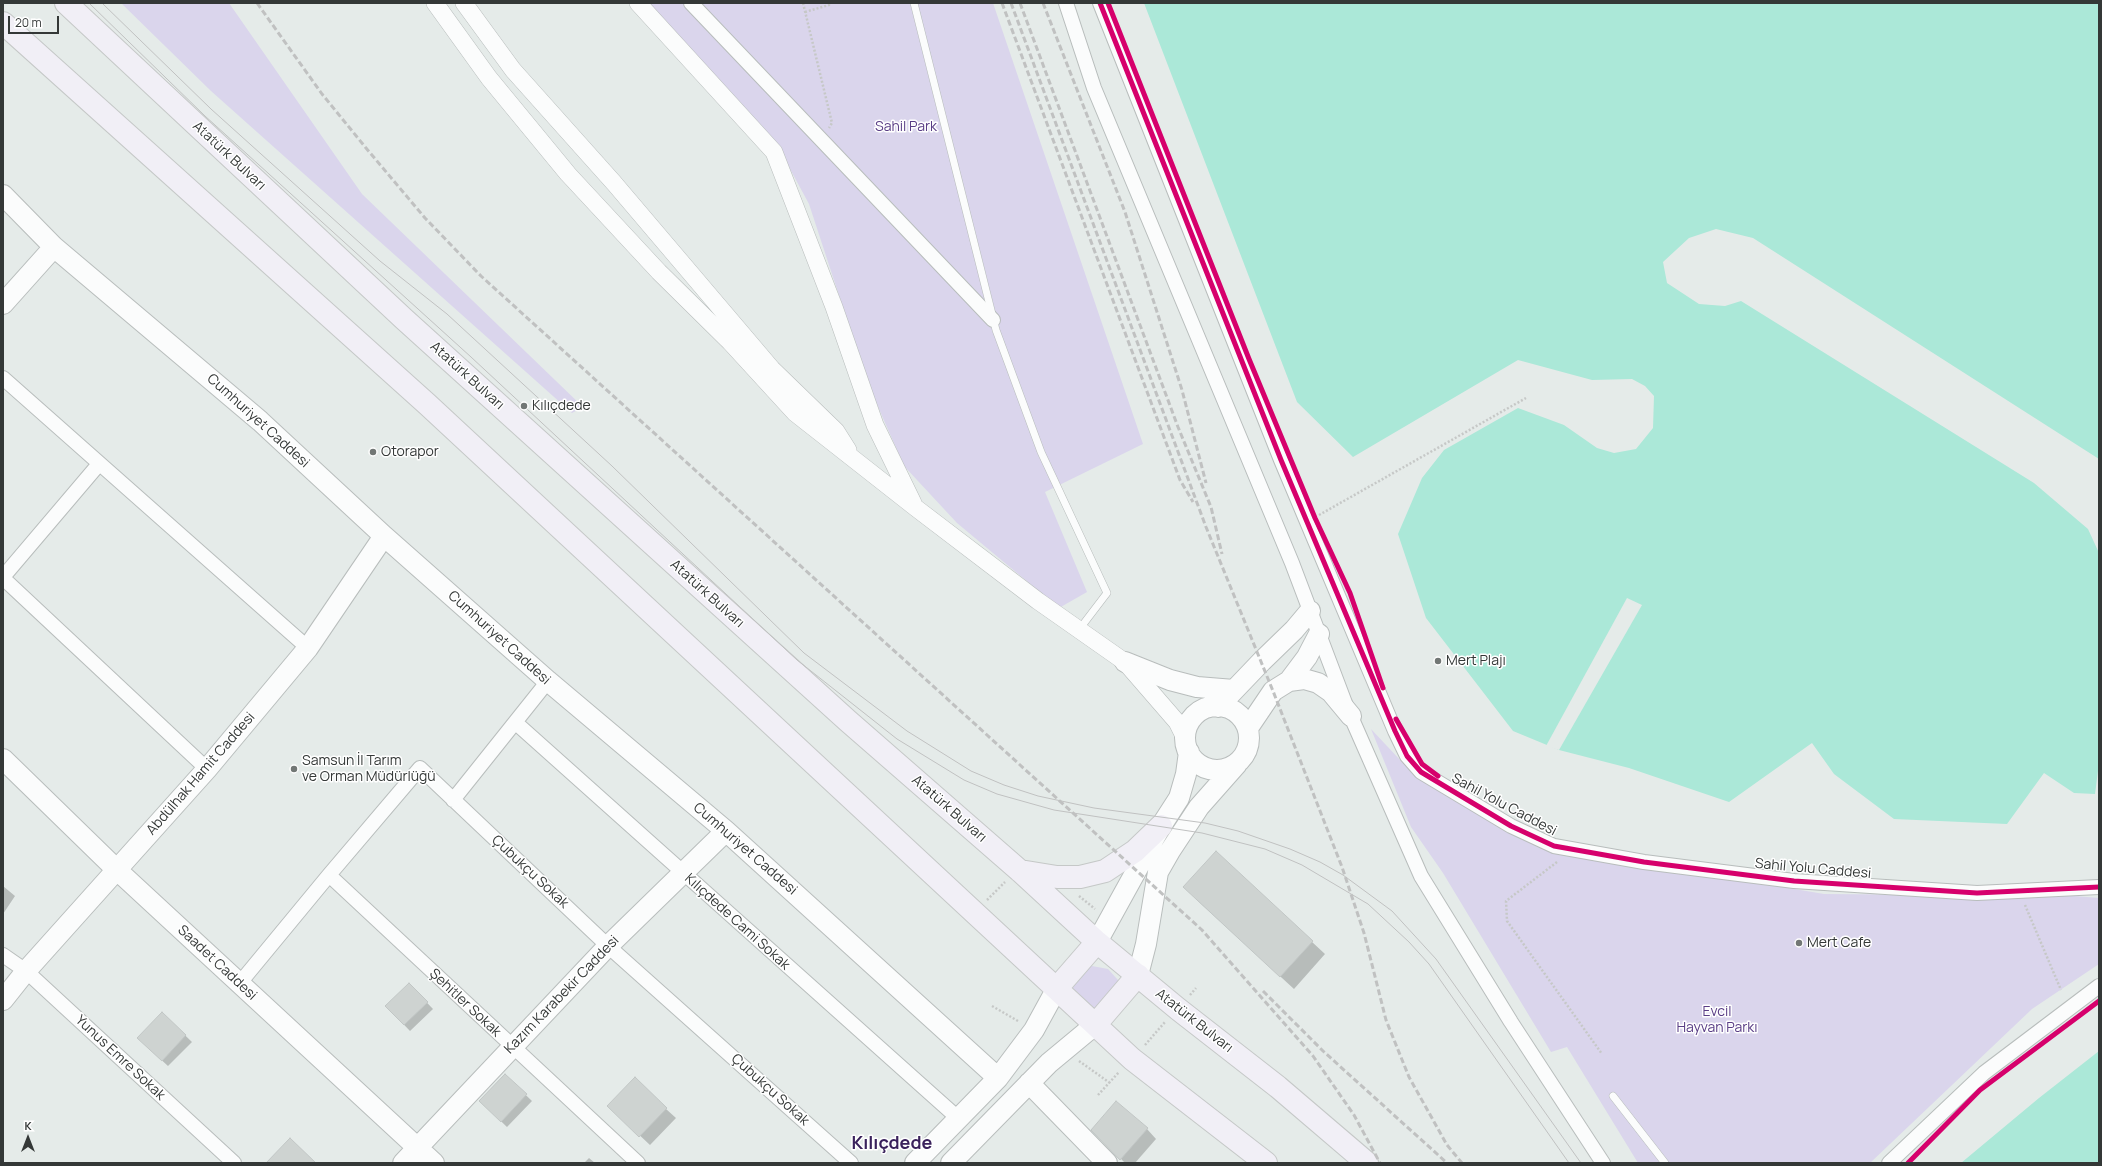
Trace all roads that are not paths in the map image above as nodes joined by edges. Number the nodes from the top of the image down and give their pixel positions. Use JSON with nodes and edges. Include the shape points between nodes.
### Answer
{"nodes":[{"id":1,"x":66,"y":3,"type":"edge"},
{"id":2,"x":435,"y":3,"type":"edge"},
{"id":3,"x":464,"y":3,"type":"edge"},
{"id":4,"x":638,"y":3,"type":"edge"},
{"id":5,"x":691,"y":3,"type":"edge"},
{"id":6,"x":914,"y":3,"type":"edge"},
{"id":7,"x":1066,"y":3,"type":"edge"},
{"id":8,"x":1100,"y":3,"type":"edge"},
{"id":9,"x":3,"y":23,"type":"edge"},
{"id":10,"x":3,"y":194,"type":"edge"},
{"id":11,"x":54,"y":247,"type":"junction"},
{"id":12,"x":3,"y":304,"type":"edge"},
{"id":13,"x":993,"y":320,"type":"junction"},
{"id":14,"x":3,"y":378,"type":"edge"},
{"id":15,"x":851,"y":456,"type":"junction"},
{"id":16,"x":99,"y":464,"type":"junction"},
{"id":17,"x":916,"y":508,"type":"junction"},
{"id":18,"x":384,"y":536,"type":"junction"},
{"id":19,"x":3,"y":578,"type":"edge"},
{"id":20,"x":1310,"y":611,"type":"junction"},
{"id":21,"x":1078,"y":631,"type":"junction"},
{"id":22,"x":1319,"y":634,"type":"junction"},
{"id":23,"x":308,"y":648,"type":"junction"},
{"id":24,"x":1125,"y":662,"type":"junction"},
{"id":25,"x":548,"y":681,"type":"junction"},
{"id":26,"x":1289,"y":681,"type":"junction"},
{"id":27,"x":1234,"y":690,"type":"junction"},
{"id":28,"x":1218,"y":707,"type":"junction"},
{"id":29,"x":1351,"y":716,"type":"junction"},
{"id":30,"x":516,"y":723,"type":"junction"},
{"id":31,"x":1248,"y":728,"type":"junction"},
{"id":32,"x":1187,"y":746,"type":"junction"},
{"id":33,"x":3,"y":759,"type":"edge"},
{"id":34,"x":1237,"y":764,"type":"junction"},
{"id":35,"x":207,"y":769,"type":"junction"},
{"id":36,"x":453,"y":800,"type":"junction"},
{"id":37,"x":1161,"y":826,"type":"junction"},
{"id":38,"x":726,"y":831,"type":"junction"},
{"id":39,"x":117,"y":870,"type":"junction"},
{"id":40,"x":1019,"y":870,"type":"junction"},
{"id":41,"x":329,"y":874,"type":"junction"},
{"id":42,"x":683,"y":874,"type":"junction"},
{"id":43,"x":2099,"y":887,"type":"edge"},
{"id":44,"x":1097,"y":942,"type":"junction"},
{"id":45,"x":608,"y":946,"type":"junction"},
{"id":46,"x":3,"y":955,"type":"edge"},
{"id":47,"x":26,"y":971,"type":"junction"},
{"id":48,"x":1138,"y":975,"type":"junction"},
{"id":49,"x":239,"y":984,"type":"junction"},
{"id":50,"x":2099,"y":986,"type":"edge"},
{"id":51,"x":1057,"y":988,"type":"junction"},
{"id":52,"x":3,"y":1000,"type":"edge"},
{"id":53,"x":1096,"y":1024,"type":"junction"},
{"id":54,"x":512,"y":1046,"type":"junction"},
{"id":55,"x":998,"y":1078,"type":"junction"},
{"id":56,"x":1029,"y":1083,"type":"junction"},
{"id":57,"x":1614,"y":1096,"type":"dead end"},
{"id":58,"x":959,"y":1119,"type":"junction"},
{"id":59,"x":417,"y":1147,"type":"junction"},
{"id":60,"x":234,"y":1163,"type":"edge"},
{"id":61,"x":403,"y":1163,"type":"edge"},
{"id":62,"x":434,"y":1163,"type":"edge"},
{"id":63,"x":638,"y":1163,"type":"edge"},
{"id":64,"x":851,"y":1163,"type":"edge"},
{"id":65,"x":915,"y":1163,"type":"edge"},
{"id":66,"x":951,"y":1163,"type":"edge"},
{"id":67,"x":1107,"y":1163,"type":"edge"},
{"id":68,"x":1266,"y":1163,"type":"edge"},
{"id":69,"x":1367,"y":1163,"type":"edge"},
{"id":70,"x":1603,"y":1163,"type":"edge"},
{"id":71,"x":1665,"y":1163,"type":"edge"},
{"id":72,"x":1889,"y":1163,"type":"edge"}],
"edges":[{"from":1,"to":40,"type":"main road","name":"Atatürk Bulvarı","via":[[458,368],[848,721]]},
{"from":2,"to":15,"type":"street","via":[[489,78],[574,180],[658,272],[730,342],[795,412]]},
{"from":3,"to":15,"type":"street","via":[[513,70],[614,183],[772,369],[836,431]]},
{"from":4,"to":17,"type":"street","via":[[774,152],[834,307],[875,425]]},
{"from":5,"to":13,"type":"street"},
{"from":6,"to":13,"type":"lane"},
{"from":7,"to":20,"type":"street","via":[[1094,88]]},
{"from":8,"to":43,"type":"street","name":"Sahil Yolu Caddesi","via":[[1281,460],[1395,731],[1407,756],[1421,772],[1511,826],[1554,846],[1644,862],[1794,881],[1977,893]]},
{"from":9,"to":51,"type":"main road","via":[[427,404]]},
{"from":10,"to":11,"type":"main road","name":"Cumhuriyet Caddesi"},
{"from":11,"to":12,"type":"main road"},
{"from":11,"to":18,"type":"main road","name":"Cumhuriyet Caddesi","via":[[260,421]]},
{"from":13,"to":21,"type":"lane","via":[[1041,452],[1107,593]]},
{"from":14,"to":16,"type":"street"},
{"from":15,"to":17,"type":"street"},
{"from":16,"to":19,"type":"street"},
{"from":16,"to":23,"type":"street"},
{"from":17,"to":21,"type":"street"},
{"from":18,"to":23,"type":"main road","name":"Abdülhak Hamit Caddesi"},
{"from":18,"to":25,"type":"main road","name":"Cumhuriyet Caddesi"},
{"from":19,"to":35,"type":"street"},
{"from":20,"to":22,"type":"street"},
{"from":20,"to":27,"type":"main road"},
{"from":21,"to":24,"type":"street"},
{"from":22,"to":26,"type":"main road","via":[[1307,657]]},
{"from":22,"to":29,"type":"street"},
{"from":23,"to":35,"type":"main road","name":"Abdülhak Hamit Caddesi"},
{"from":24,"to":27,"type":"main road","via":[[1170,680],[1197,687]]},
{"from":24,"to":32,"type":"street","via":[[1176,722]]},
{"from":25,"to":30,"type":"street"},
{"from":25,"to":38,"type":"main road","name":"Cumhuriyet Caddesi"},
{"from":26,"to":29,"type":"main road","via":[[1304,679],[1318,684],[1331,692]]},
{"from":26,"to":31,"type":"main road","via":[[1273,691]]},
{"from":27,"to":28,"type":"main road"},
{"from":28,"to":31,"type":"main road","via":[[1235,712]]},
{"from":28,"to":32,"type":"main road","via":[[1196,714],[1189,722]]},
{"from":29,"to":70,"type":"street","via":[[1421,876]]},
{"from":30,"to":36,"type":"street"},
{"from":30,"to":42,"type":"street","name":"Kılıçdede Cami Sokak"},
{"from":31,"to":34,"type":"main road","via":[[1248,749]]},
{"from":32,"to":34,"type":"main road","via":[[1198,763],[1210,770],[1229,768]]},
{"from":32,"to":37,"type":"main road","via":[[1186,774],[1179,798]]},
{"from":33,"to":39,"type":"main road","name":"Saadet Caddesi"},
{"from":34,"to":48,"type":"main road","via":[[1199,807],[1158,872]]},
{"from":35,"to":39,"type":"main road","name":"Abdülhak Hamit Caddesi"},
{"from":36,"to":41,"type":"street","name":"Çubukçu Sokak","via":[[420,768]]},
{"from":36,"to":45,"type":"street","name":"Çubukçu Sokak"},
{"from":37,"to":40,"type":"main road","via":[[1135,851],[1105,871],[1080,877],[1057,877]]},
{"from":37,"to":44,"type":"main road"},
{"from":38,"to":42,"type":"main road","name":"Kazım Karabekir Caddesi"},
{"from":38,"to":55,"type":"main road","name":"Cumhuriyet Caddesi"},
{"from":39,"to":47,"type":"main road","name":"Abdülhak Hamit Caddesi"},
{"from":39,"to":49,"type":"main road","name":"Saadet Caddesi"},
{"from":40,"to":44,"type":"main road","name":"Atatürk Bulvarı"},
{"from":41,"to":49,"type":"street","name":"Çubukçu Sokak"},
{"from":41,"to":54,"type":"street","name":"Şehitler Sokak"},
{"from":42,"to":45,"type":"main road","name":"Kazım Karabekir Caddesi"},
{"from":42,"to":58,"type":"street","name":"Kılıçdede Cami Sokak"},
{"from":44,"to":48,"type":"main road","name":"Atatürk Bulvarı"},
{"from":44,"to":51,"type":"main road"},
{"from":45,"to":54,"type":"main road","name":"Kazım Karabekir Caddesi"},
{"from":45,"to":64,"type":"street","name":"Çubukçu Sokak"},
{"from":46,"to":47,"type":"street","name":"Yunus Emre Sokak"},
{"from":47,"to":52,"type":"main road","name":"Abdülhak Hamit Caddesi"},
{"from":47,"to":60,"type":"street","name":"Yunus Emre Sokak"},
{"from":48,"to":53,"type":"main road"},
{"from":48,"to":69,"type":"main road","name":"Atatürk Bulvarı","via":[[1278,1087]]},
{"from":49,"to":59,"type":"main road","name":"Saadet Caddesi"},
{"from":50,"to":72,"type":"street","via":[[1984,1073]]},
{"from":51,"to":53,"type":"main road"},
{"from":51,"to":55,"type":"main road","via":[[1034,1030]]},
{"from":53,"to":56,"type":"main road"},
{"from":53,"to":68,"type":"main road","via":[[1132,1059]]},
{"from":54,"to":59,"type":"main road","name":"Kazım Karabekir Caddesi"},
{"from":54,"to":63,"type":"street","name":"Şehitler Sokak"},
{"from":55,"to":58,"type":"main road"},
{"from":56,"to":66,"type":"main road"},
{"from":56,"to":67,"type":"main road"},
{"from":57,"to":71,"type":"lane"},
{"from":58,"to":65,"type":"main road"},
{"from":59,"to":61,"type":"main road","name":"Kazım Karabekir Caddesi"},
{"from":59,"to":62,"type":"main road","name":"Saadet Caddesi"}]}
